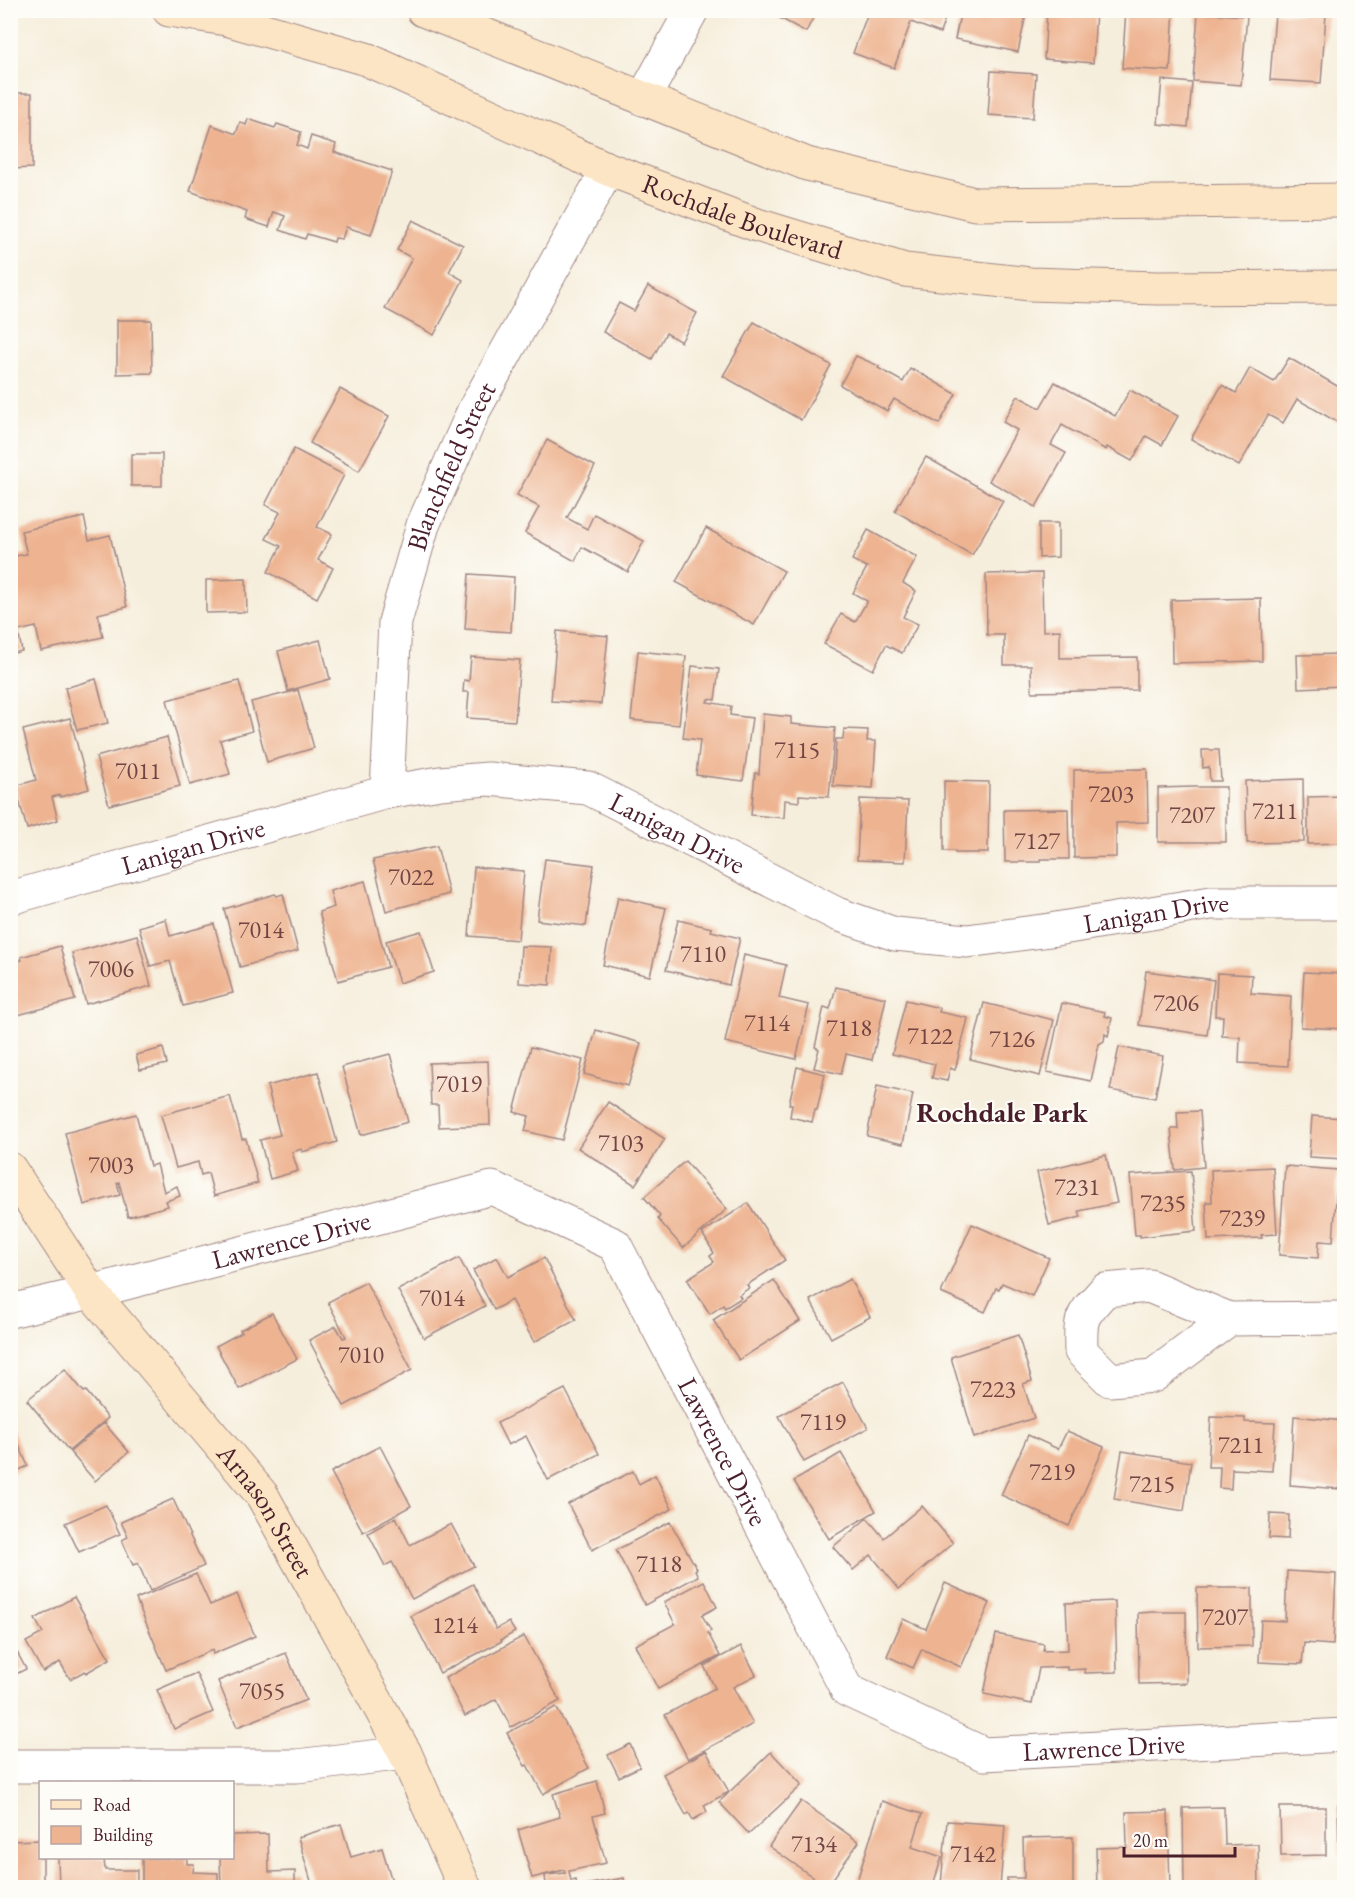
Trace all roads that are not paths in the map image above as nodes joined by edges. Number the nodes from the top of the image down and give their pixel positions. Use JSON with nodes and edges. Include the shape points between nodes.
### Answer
{"nodes":[{"id":1,"x":169,"y":10,"type":"edge"},
{"id":2,"x":423,"y":10,"type":"edge"},
{"id":3,"x":692,"y":10,"type":"edge"},
{"id":4,"x":643,"y":99,"type":"junction"},
{"id":5,"x":608,"y":170,"type":"junction"},
{"id":6,"x":1344,"y":200,"type":"edge"},
{"id":7,"x":1344,"y":287,"type":"edge"},
{"id":8,"x":387,"y":792,"type":"junction"},
{"id":9,"x":10,"y":898,"type":"edge"},
{"id":10,"x":1344,"y":903,"type":"edge"},
{"id":11,"x":10,"y":1169,"type":"edge"},
{"id":12,"x":91,"y":1292,"type":"junction"},
{"id":13,"x":10,"y":1311,"type":"edge"},
{"id":14,"x":1344,"y":1318,"type":"edge"},
{"id":15,"x":1228,"y":1319,"type":"dead end"},
{"id":16,"x":1344,"y":1735,"type":"edge"},
{"id":17,"x":405,"y":1753,"type":"junction"},
{"id":18,"x":10,"y":1766,"type":"edge"},
{"id":19,"x":465,"y":1887,"type":"edge"}],
"edges":[{"from":1,"to":5,"type":"main road","name":"Rochdale Boulevard","via":[[226,19],[366,59]]},
{"from":2,"to":4,"type":"main road"},
{"from":3,"to":4,"type":"street"},
{"from":4,"to":6,"type":"main road","via":[[807,164],[975,204]]},
{"from":5,"to":7,"type":"main road","name":"Rochdale Boulevard","via":[[757,225],[905,270],[1030,284]]},
{"from":5,"to":8,"type":"street","name":"Blanchfield Street","via":[[474,410],[423,525],[395,622]]},
{"from":8,"to":9,"type":"street","name":"Lanigan Drive"},
{"from":8,"to":10,"type":"street","name":"Lanigan Drive","via":[[488,779],[588,789],[837,914],[895,934],[967,941],[1211,903]]},
{"from":11,"to":12,"type":"main road","name":"Arnason Street"},
{"from":12,"to":13,"type":"street","name":"Lawrence Drive"},
{"from":12,"to":16,"type":"street","name":"Lawrence Drive","via":[[492,1188],[615,1245],[847,1690],[984,1754]]},
{"from":12,"to":17,"type":"main road","name":"Arnason Street","via":[[262,1495]]},
{"from":14,"to":15,"type":"street"},
{"from":17,"to":18,"type":"street","via":[[297,1766]]},
{"from":17,"to":19,"type":"main road","name":"Arnason Street"}]}
